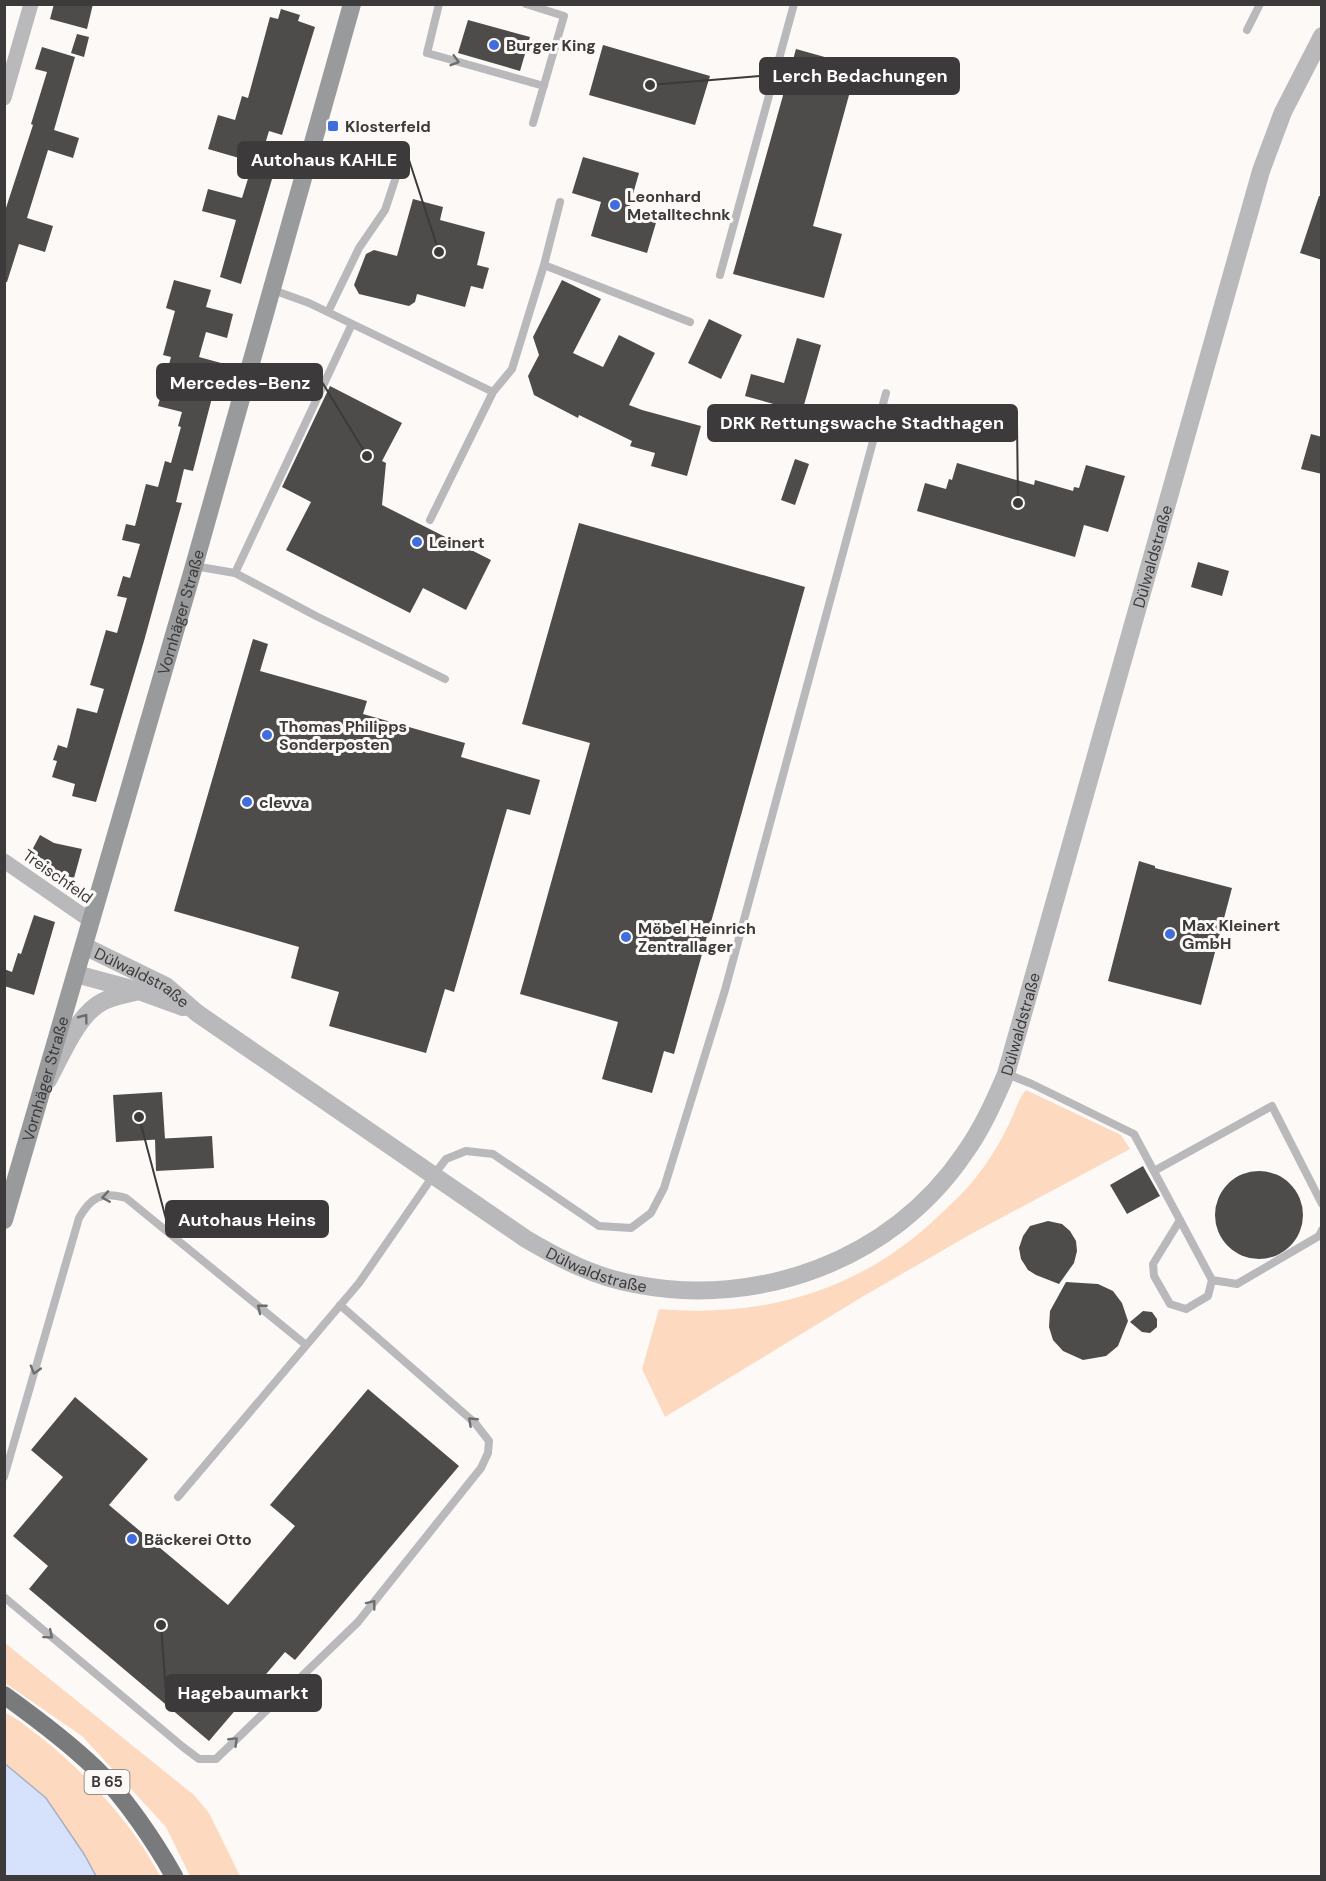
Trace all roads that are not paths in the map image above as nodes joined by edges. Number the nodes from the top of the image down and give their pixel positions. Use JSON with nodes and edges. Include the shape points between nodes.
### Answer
{"nodes":[{"id":1,"x":31,"y":4,"type":"edge"},
{"id":2,"x":352,"y":4,"type":"edge"},
{"id":3,"x":439,"y":4,"type":"edge"},
{"id":4,"x":526,"y":4,"type":"edge"},
{"id":5,"x":794,"y":4,"type":"edge"},
{"id":6,"x":1260,"y":4,"type":"edge"},
{"id":7,"x":1247,"y":30,"type":"dead end"},
{"id":8,"x":1322,"y":36,"type":"edge"},
{"id":9,"x":544,"y":86,"type":"junction"},
{"id":10,"x":4,"y":98,"type":"edge"},
{"id":11,"x":533,"y":123,"type":"dead end"},
{"id":12,"x":401,"y":162,"type":"dead end"},
{"id":13,"x":560,"y":202,"type":"dead end"},
{"id":14,"x":544,"y":265,"type":"junction"},
{"id":15,"x":720,"y":275,"type":"dead end"},
{"id":16,"x":273,"y":290,"type":"junction"},
{"id":17,"x":328,"y":312,"type":"junction"},
{"id":18,"x":690,"y":322,"type":"dead end"},
{"id":19,"x":352,"y":324,"type":"junction"},
{"id":20,"x":493,"y":392,"type":"junction"},
{"id":21,"x":886,"y":393,"type":"dead end"},
{"id":22,"x":430,"y":520,"type":"dead end"},
{"id":23,"x":194,"y":566,"type":"junction"},
{"id":24,"x":235,"y":573,"type":"junction"},
{"id":25,"x":445,"y":679,"type":"dead end"},
{"id":26,"x":4,"y":861,"type":"edge"},
{"id":27,"x":91,"y":921,"type":"junction"},
{"id":28,"x":84,"y":946,"type":"junction"},
{"id":29,"x":76,"y":974,"type":"junction"},
{"id":30,"x":139,"y":992,"type":"junction"},
{"id":31,"x":197,"y":1013,"type":"junction"},
{"id":32,"x":1006,"y":1074,"type":"junction"},
{"id":33,"x":45,"y":1087,"type":"junction"},
{"id":34,"x":1154,"y":1171,"type":"junction"},
{"id":35,"x":433,"y":1176,"type":"junction"},
{"id":36,"x":1322,"y":1204,"type":"edge"},
{"id":37,"x":4,"y":1220,"type":"edge"},
{"id":38,"x":1180,"y":1220,"type":"junction"},
{"id":39,"x":1322,"y":1230,"type":"edge"},
{"id":40,"x":1212,"y":1280,"type":"junction"},
{"id":41,"x":340,"y":1305,"type":"junction"},
{"id":42,"x":306,"y":1346,"type":"junction"},
{"id":43,"x":4,"y":1477,"type":"edge"},
{"id":44,"x":178,"y":1497,"type":"dead end"},
{"id":45,"x":4,"y":1597,"type":"edge"},
{"id":46,"x":4,"y":1695,"type":"edge"},
{"id":47,"x":12,"y":1703,"type":"edge"},
{"id":48,"x":174,"y":1876,"type":"edge"}],
"edges":[{"from":1,"to":10,"type":"street"},
{"from":2,"to":16,"type":"main road","name":"Vornhäger Straße"},
{"from":3,"to":9,"type":"lane","one_way":true,"via":[[427,53]]},
{"from":4,"to":9,"type":"lane","via":[[564,16]]},
{"from":5,"to":15,"type":"lane"},
{"from":6,"to":7,"type":"lane"},
{"from":8,"to":32,"type":"street","name":"Dülwaldstraße","via":[[1283,112],[1261,171]]},
{"from":9,"to":11,"type":"lane"},
{"from":12,"to":17,"type":"lane","via":[[385,210],[359,248]]},
{"from":13,"to":14,"type":"lane"},
{"from":14,"to":18,"type":"lane"},
{"from":14,"to":20,"type":"lane","via":[[512,369]]},
{"from":16,"to":17,"type":"lane"},
{"from":16,"to":23,"type":"main road","name":"Vornhäger Straße"},
{"from":17,"to":19,"type":"lane"},
{"from":19,"to":20,"type":"lane"},
{"from":19,"to":24,"type":"lane"},
{"from":20,"to":22,"type":"lane"},
{"from":21,"to":35,"type":"lane","via":[[725,990],[664,1188],[651,1214],[631,1228],[598,1226],[493,1154],[466,1151],[446,1159]]},
{"from":23,"to":24,"type":"lane"},
{"from":23,"to":27,"type":"main road","name":"Vornhäger Straße"},
{"from":24,"to":25,"type":"lane"},
{"from":26,"to":27,"type":"street","name":"Treischfeld"},
{"from":27,"to":28,"type":"main road","name":"Vornhäger Straße"},
{"from":28,"to":29,"type":"main road","name":"Vornhäger Straße"},
{"from":28,"to":31,"type":"street","name":"Dülwaldstraße","via":[[166,986]]},
{"from":29,"to":30,"type":"street","name":"Dülwaldstraße"},
{"from":29,"to":33,"type":"main road","name":"Vornhäger Straße"},
{"from":30,"to":31,"type":"street","name":"Dülwaldstraße"},
{"from":33,"to":30,"type":"street","one_way":true,"via":[[92,1009],[111,998]]},
{"from":31,"to":35,"type":"street","name":"Dülwaldstraße"},
{"from":32,"to":34,"type":"lane","via":[[1134,1134]]},
{"from":32,"to":35,"type":"street","name":"Dülwaldstraße","via":[[988,1116],[963,1155],[934,1192],[900,1223],[860,1250],[825,1267],[766,1285],[717,1292],[671,1290],[598,1275],[526,1239]]},
{"from":33,"to":37,"type":"main road","name":"Vornhäger Straße"},
{"from":34,"to":36,"type":"lane","via":[[1272,1106]]},
{"from":34,"to":38,"type":"lane"},
{"from":35,"to":41,"type":"lane"},
{"from":38,"to":40,"type":"lane"},
{"from":38,"to":40,"type":"lane","via":[[1153,1264],[1154,1276],[1170,1304],[1186,1309],[1208,1296]]},
{"from":39,"to":40,"type":"lane","via":[[1319,1236],[1237,1284]]},
{"from":41,"to":42,"type":"lane"},
{"from":45,"to":41,"type":"lane","one_way":true,"via":[[183,1747],[199,1759],[216,1759],[358,1622],[481,1468],[488,1453],[489,1441],[475,1423]]},
{"from":42,"to":43,"type":"lane","one_way":true,"via":[[126,1198],[112,1194],[96,1198],[79,1218]]},
{"from":42,"to":44,"type":"lane"},
{"from":46,"to":47,"type":"highway","number":"B 65"},
{"from":47,"to":48,"type":"highway","number":"B 65","via":[[96,1769],[135,1816]]}]}
